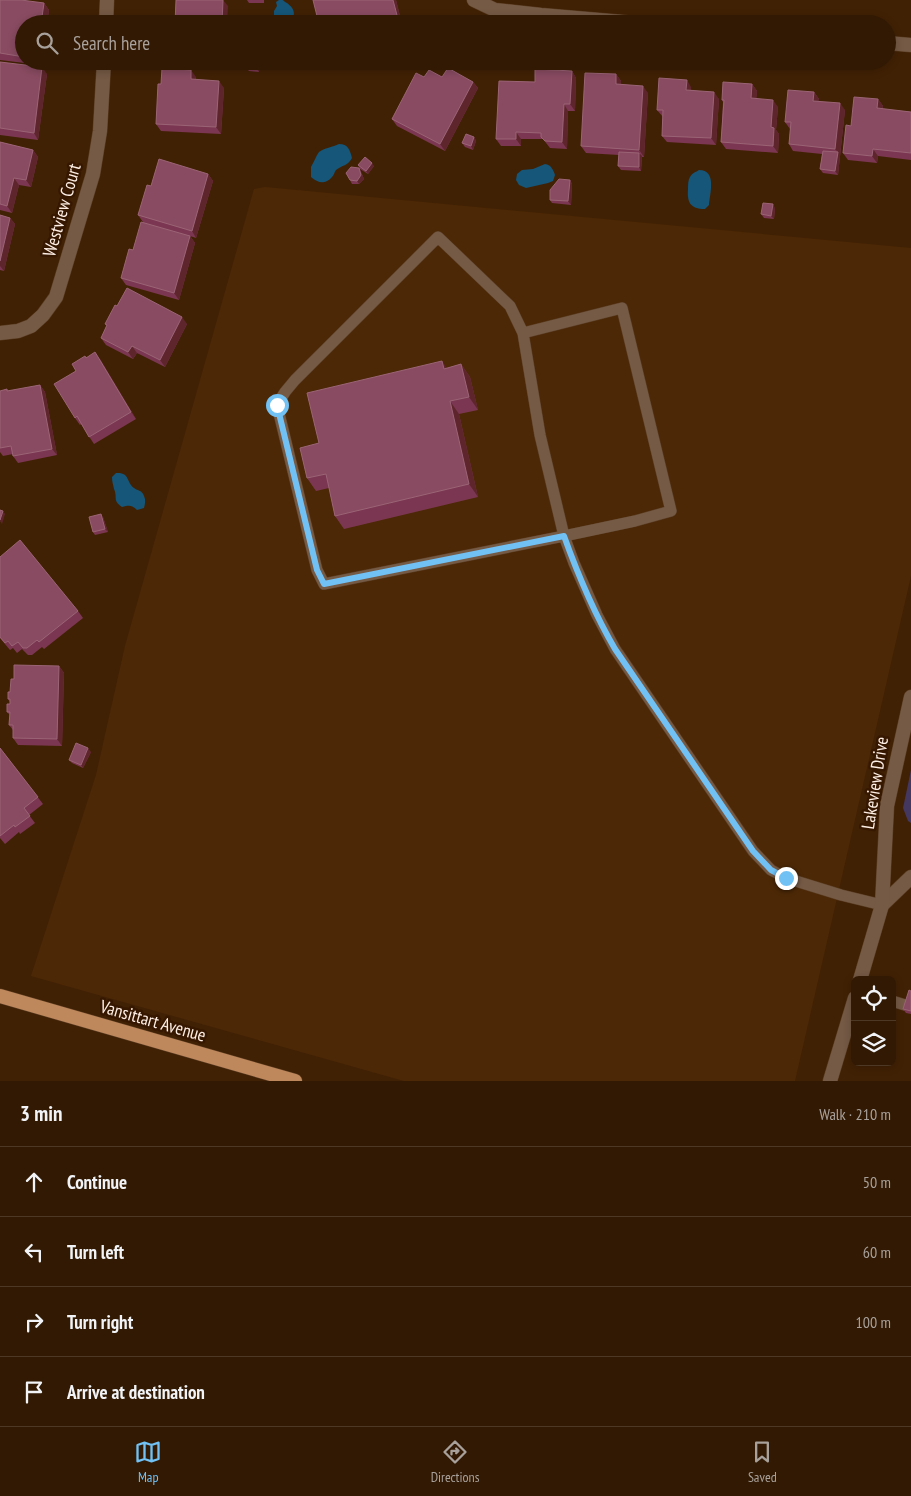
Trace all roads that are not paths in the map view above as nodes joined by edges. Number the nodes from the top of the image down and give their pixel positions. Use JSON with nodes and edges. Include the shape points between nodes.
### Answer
{"nodes":[{"id":1,"x":107,"y":0,"type":"edge"},
{"id":2,"x":474,"y":0,"type":"edge"},
{"id":3,"x":106,"y":15,"type":"edge"},
{"id":4,"x":533,"y":15,"type":"edge"},
{"id":5,"x":896,"y":44,"type":"edge"},
{"id":6,"x":911,"y":45,"type":"edge"},
{"id":7,"x":103,"y":70,"type":"edge"},
{"id":8,"x":523,"y":332,"type":"junction"},
{"id":9,"x":0,"y":333,"type":"edge"},
{"id":10,"x":564,"y":536,"type":"junction"},
{"id":11,"x":911,"y":697,"type":"edge"},
{"id":12,"x":911,"y":877,"type":"edge"},
{"id":13,"x":882,"y":905,"type":"junction"},
{"id":14,"x":861,"y":976,"type":"edge"},
{"id":15,"x":0,"y":996,"type":"edge"},
{"id":16,"x":896,"y":1002,"type":"edge"},
{"id":17,"x":905,"y":1005,"type":"edge"},
{"id":18,"x":851,"y":1011,"type":"edge"},
{"id":19,"x":295,"y":1081,"type":"edge"},
{"id":20,"x":830,"y":1081,"type":"edge"}],
"edges":[{"from":1,"to":3,"type":"street"},
{"from":2,"to":4,"type":"street","via":[[495,10]]},
{"from":5,"to":6,"type":"street"},
{"from":7,"to":9,"type":"street","name":"Westview Court","via":[[94,174],[56,297],[31,326]]},
{"from":8,"to":10,"type":"lane","via":[[540,435]]},
{"from":8,"to":10,"type":"lane","via":[[622,308],[671,511]]},
{"from":8,"to":10,"type":"lane","via":[[510,306],[438,237],[295,380],[277,405],[317,570],[324,584]]},
{"from":10,"to":13,"type":"lane","via":[[615,649],[753,851],[771,870],[786,878]]},
{"from":11,"to":13,"type":"street","name":"Lakeview Drive","via":[[887,806]]},
{"from":12,"to":13,"type":"street","name":"Lakeview Drive"},
{"from":13,"to":14,"type":"street","name":"Lakeview Drive"},
{"from":15,"to":19,"type":"main road","name":"Vansittart Avenue"},
{"from":16,"to":17,"type":"lane"},
{"from":18,"to":20,"type":"street"}]}
